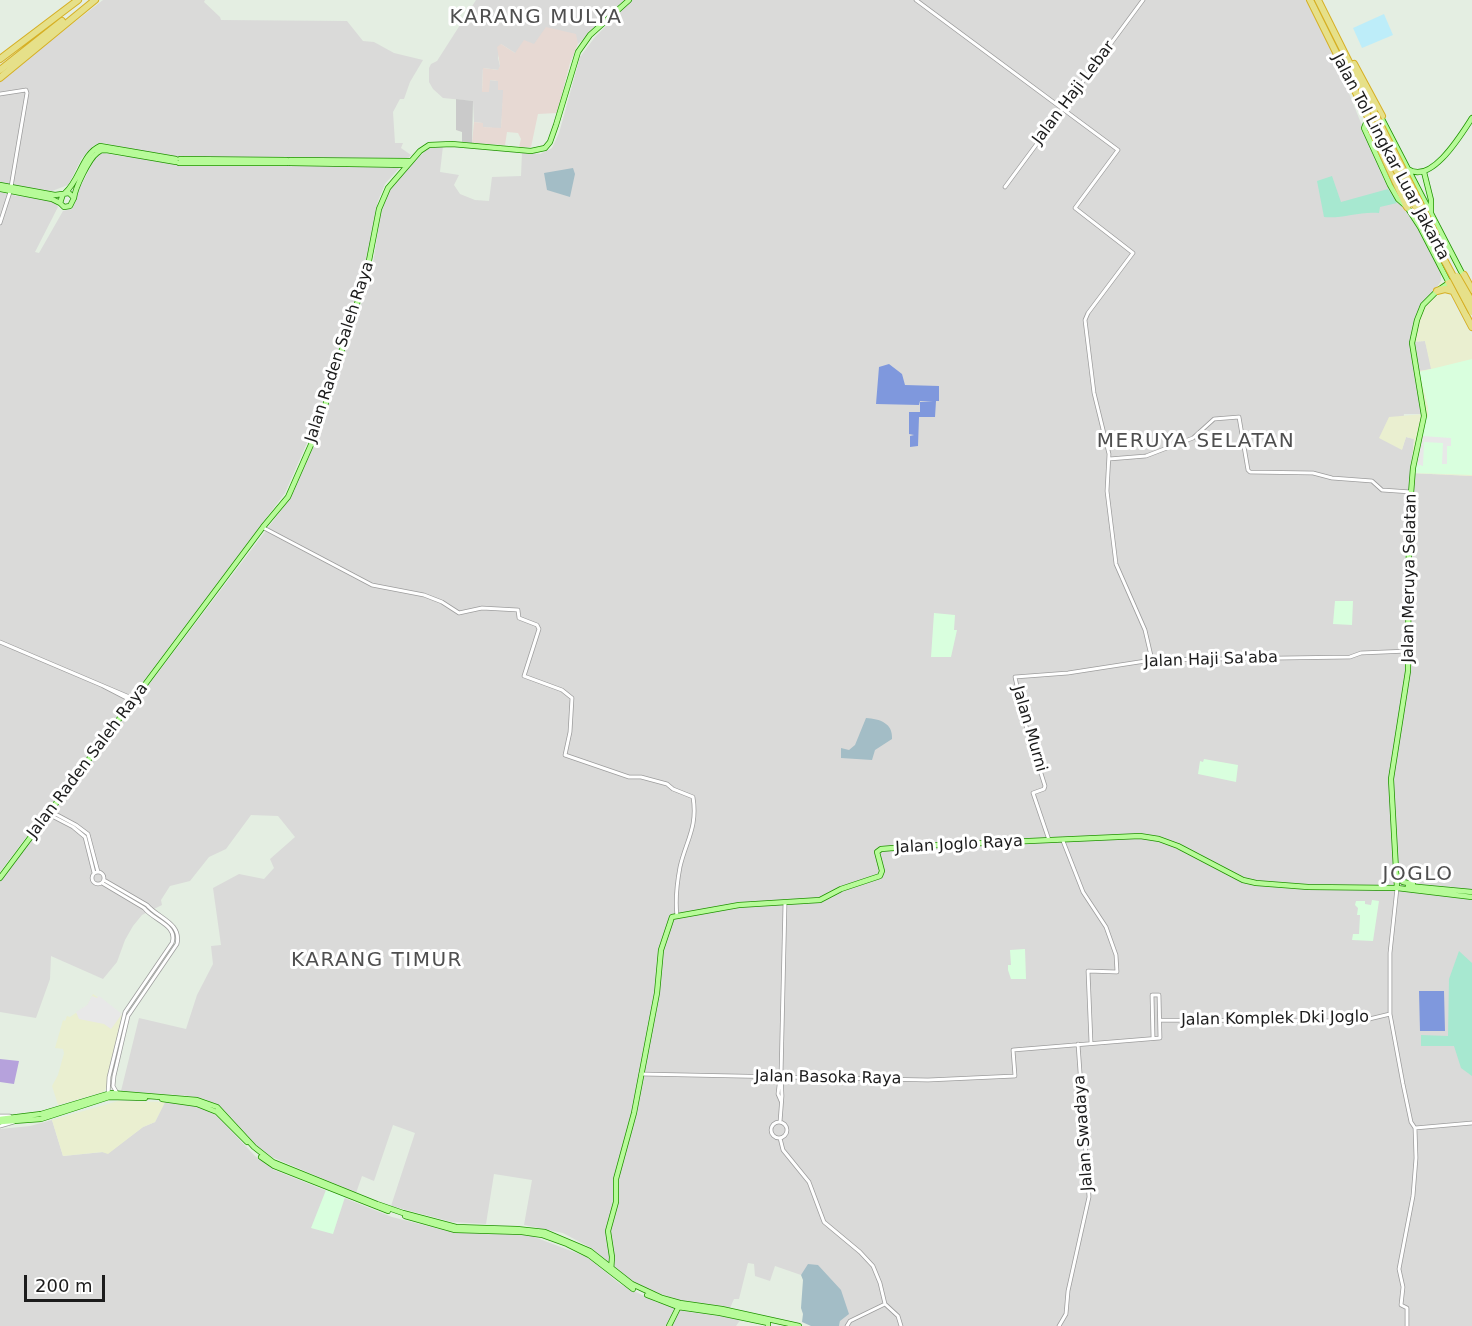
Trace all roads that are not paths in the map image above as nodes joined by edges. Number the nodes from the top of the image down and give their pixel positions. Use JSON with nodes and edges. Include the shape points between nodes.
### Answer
{"nodes":[{"id":1,"x":78,"y":0,"type":"edge"},
{"id":2,"x":89,"y":0,"type":"edge"},
{"id":3,"x":95,"y":0,"type":"edge"},
{"id":4,"x":629,"y":0,"type":"edge"},
{"id":5,"x":1143,"y":0,"type":"edge"},
{"id":6,"x":1310,"y":0,"type":"edge"},
{"id":7,"x":1318,"y":0,"type":"edge"},
{"id":8,"x":919,"y":1,"type":"edge"},
{"id":9,"x":38,"y":31,"type":"junction"},
{"id":10,"x":1337,"y":38,"type":"junction"},
{"id":11,"x":0,"y":54,"type":"edge"},
{"id":12,"x":0,"y":59,"type":"edge"},
{"id":13,"x":0,"y":70,"type":"edge"},
{"id":14,"x":0,"y":78,"type":"edge"},
{"id":15,"x":0,"y":94,"type":"edge"},
{"id":16,"x":1062,"y":108,"type":"junction"},
{"id":17,"x":1367,"y":114,"type":"junction"},
{"id":18,"x":1381,"y":117,"type":"joint"},
{"id":19,"x":1472,"y":118,"type":"edge"},
{"id":20,"x":1365,"y":124,"type":"dead end"},
{"id":21,"x":178,"y":161,"type":"junction"},
{"id":22,"x":408,"y":163,"type":"junction"},
{"id":23,"x":1406,"y":168,"type":"junction"},
{"id":24,"x":1424,"y":172,"type":"junction"},
{"id":25,"x":0,"y":187,"type":"edge"},
{"id":26,"x":1005,"y":187,"type":"dead end"},
{"id":27,"x":11,"y":190,"type":"junction"},
{"id":28,"x":64,"y":194,"type":"junction"},
{"id":29,"x":74,"y":198,"type":"junction"},
{"id":30,"x":60,"y":203,"type":"junction"},
{"id":31,"x":1407,"y":207,"type":"junction"},
{"id":32,"x":1431,"y":214,"type":"junction"},
{"id":33,"x":0,"y":223,"type":"edge"},
{"id":34,"x":1463,"y":273,"type":"junction"},
{"id":35,"x":1446,"y":278,"type":"junction"},
{"id":36,"x":1439,"y":290,"type":"junction"},
{"id":37,"x":1453,"y":291,"type":"junction"},
{"id":38,"x":1472,"y":291,"type":"edge"},
{"id":39,"x":1472,"y":302,"type":"edge"},
{"id":40,"x":1472,"y":312,"type":"edge"},
{"id":41,"x":1472,"y":327,"type":"edge"},
{"id":42,"x":1109,"y":459,"type":"junction"},
{"id":43,"x":1411,"y":492,"type":"junction"},
{"id":44,"x":263,"y":527,"type":"junction"},
{"id":45,"x":0,"y":642,"type":"edge"},
{"id":46,"x":1408,"y":651,"type":"junction"},
{"id":47,"x":1152,"y":660,"type":"junction"},
{"id":48,"x":1015,"y":677,"type":"joint"},
{"id":49,"x":133,"y":700,"type":"junction"},
{"id":50,"x":49,"y":812,"type":"junction"},
{"id":51,"x":1049,"y":841,"type":"junction"},
{"id":52,"x":1063,"y":841,"type":"junction"},
{"id":53,"x":1396,"y":870,"type":"junction"},
{"id":54,"x":96,"y":873,"type":"junction"},
{"id":55,"x":0,"y":878,"type":"edge"},
{"id":56,"x":103,"y":881,"type":"junction"},
{"id":57,"x":1420,"y":887,"type":"junction"},
{"id":58,"x":1397,"y":888,"type":"junction"},
{"id":59,"x":1472,"y":892,"type":"edge"},
{"id":60,"x":1472,"y":897,"type":"edge"},
{"id":61,"x":785,"y":902,"type":"junction"},
{"id":62,"x":677,"y":915,"type":"junction"},
{"id":63,"x":1390,"y":1014,"type":"junction"},
{"id":64,"x":1160,"y":1020,"type":"junction"},
{"id":65,"x":1153,"y":1038,"type":"junction"},
{"id":66,"x":1091,"y":1043,"type":"junction"},
{"id":67,"x":1078,"y":1044,"type":"junction"},
{"id":68,"x":115,"y":1057,"type":"junction"},
{"id":69,"x":641,"y":1074,"type":"junction"},
{"id":70,"x":781,"y":1077,"type":"junction"},
{"id":71,"x":117,"y":1093,"type":"junction"},
{"id":72,"x":108,"y":1096,"type":"junction"},
{"id":73,"x":0,"y":1121,"type":"edge"},
{"id":74,"x":780,"y":1122,"type":"junction"},
{"id":75,"x":1472,"y":1123,"type":"edge"},
{"id":76,"x":1415,"y":1128,"type":"junction"},
{"id":77,"x":780,"y":1138,"type":"junction"},
{"id":78,"x":328,"y":1186,"type":"junction"},
{"id":79,"x":610,"y":1249,"type":"junction"},
{"id":80,"x":602,"y":1259,"type":"junction"},
{"id":81,"x":611,"y":1267,"type":"junction"},
{"id":82,"x":618,"y":1274,"type":"junction"},
{"id":83,"x":885,"y":1304,"type":"junction"},
{"id":84,"x":679,"y":1305,"type":"junction"},
{"id":85,"x":768,"y":1322,"type":"edge"},
{"id":86,"x":786,"y":1323,"type":"junction"},
{"id":87,"x":669,"y":1326,"type":"edge"},
{"id":88,"x":774,"y":1326,"type":"edge"},
{"id":89,"x":799,"y":1326,"type":"edge"},
{"id":90,"x":847,"y":1326,"type":"edge"},
{"id":91,"x":901,"y":1326,"type":"edge"},
{"id":92,"x":1059,"y":1326,"type":"edge"},
{"id":93,"x":1407,"y":1326,"type":"edge"}],
"edges":[{"from":1,"to":9,"type":"highway"},
{"from":2,"to":13,"type":"highway"},
{"from":3,"to":14,"type":"highway"},
{"from":4,"to":22,"type":"main road","name":"Jalan Raden Saleh Raya","via":[[601,24],[578,52],[545,148],[531,151],[438,143],[425,147]]},
{"from":5,"to":16,"type":"street","name":"Jalan Haji Lebar"},
{"from":6,"to":17,"type":"highway","name":"Jalan Tol Lingkar Luar Jakarta"},
{"from":7,"to":10,"type":"highway","name":"Jalan Tol Lingkar Luar Jakarta"},
{"from":8,"to":16,"type":"street"},
{"from":9,"to":11,"type":"highway"},
{"from":9,"to":12,"type":"highway"},
{"from":10,"to":18,"type":"highway"},
{"from":10,"to":39,"type":"highway","name":"Jalan Tol Lingkar Luar Jakarta","bridge":true},
{"from":15,"to":27,"type":"street","via":[[21,90],[27,93]]},
{"from":16,"to":26,"type":"street","name":"Jalan Haji Lebar"},
{"from":16,"to":42,"type":"street","via":[[1118,150],[1075,208],[1134,253],[1085,320],[1094,393]]},
{"from":17,"to":31,"type":"highway","bridge":true},
{"from":17,"to":40,"type":"highway","name":"Jalan Tol Lingkar Luar Jakarta","bridge":true},
{"from":18,"to":23,"type":"main road"},
{"from":19,"to":24,"type":"main road","via":[[1447,153]]},
{"from":20,"to":31,"type":"main road","via":[[1389,182]]},
{"from":21,"to":22,"type":"main road"},
{"from":21,"to":28,"type":"main road","via":[[100,146],[90,153],[72,187]]},
{"from":21,"to":29,"type":"main road","via":[[99,151]]},
{"from":22,"to":44,"type":"main road","name":"Jalan Raden Saleh Raya","via":[[386,190],[379,209],[366,276],[321,422],[288,497]]},
{"from":23,"to":24,"type":"main road"},
{"from":23,"to":32,"type":"main road"},
{"from":24,"to":32,"type":"main road"},
{"from":25,"to":27,"type":"main road"},
{"from":27,"to":28,"type":"main road"},
{"from":27,"to":30,"type":"main road"},
{"from":27,"to":33,"type":"street"},
{"from":28,"to":29,"type":"main road"},
{"from":28,"to":30,"type":"main road"},
{"from":29,"to":30,"type":"main road","via":[[70,206]]},
{"from":31,"to":35,"type":"main road"},
{"from":32,"to":34,"type":"main road"},
{"from":34,"to":35,"type":"main road","name":"Jalan Meruya Selatan"},
{"from":34,"to":38,"type":"highway"},
{"from":35,"to":36,"type":"main road","name":"Jalan Meruya Selatan"},
{"from":35,"to":36,"type":"main road"},
{"from":35,"to":37,"type":"highway"},
{"from":36,"to":37,"type":"highway"},
{"from":36,"to":43,"type":"main road","name":"Jalan Meruya Selatan","via":[[1421,309],[1412,343],[1424,416]]},
{"from":37,"to":41,"type":"highway"},
{"from":42,"to":43,"type":"street","via":[[1146,456],[1193,438],[1214,419],[1239,417],[1251,472],[1312,472],[1372,481],[1382,490]]},
{"from":42,"to":47,"type":"street","via":[[1107,491],[1116,564],[1145,630]]},
{"from":43,"to":46,"type":"main road","name":"Jalan Meruya Selatan"},
{"from":44,"to":49,"type":"main road","name":"Jalan Raden Saleh Raya"},
{"from":44,"to":62,"type":"street","via":[[372,585],[424,595],[456,612],[482,608],[519,610],[519,618],[539,627],[524,675],[562,690],[573,700],[565,755],[629,777],[667,784],[693,796],[693,828],[681,866]]},
{"from":45,"to":49,"type":"street"},
{"from":46,"to":47,"type":"street","name":"Jalan Haji Sa'aba","via":[[1350,657]]},
{"from":46,"to":53,"type":"main road","name":"Jalan Meruya Selatan","via":[[1391,779]]},
{"from":47,"to":48,"type":"street","name":"Jalan Haji Sa'aba"},
{"from":48,"to":51,"type":"street","name":"Jalan Murni","via":[[1045,786],[1033,793]]},
{"from":49,"to":50,"type":"main road","name":"Jalan Raden Saleh Raya"},
{"from":50,"to":54,"type":"street","via":[[87,835]]},
{"from":50,"to":55,"type":"main road","name":"Jalan Raden Saleh Raya"},
{"from":51,"to":52,"type":"main road","name":"Jalan Joglo Raya"},
{"from":51,"to":61,"type":"main road","name":"Jalan Joglo Raya","via":[[881,849],[877,852],[880,876],[841,889],[823,900]]},
{"from":52,"to":58,"type":"main road","name":"Jalan Joglo Raya","via":[[1150,837],[1178,846],[1250,882]]},
{"from":52,"to":66,"type":"street","via":[[1083,892],[1106,927],[1116,955],[1117,972],[1088,971]]},
{"from":53,"to":57,"type":"main road","via":[[1403,882]]},
{"from":53,"to":58,"type":"main road","name":"Jalan Meruya Selatan"},
{"from":54,"to":56,"type":"street","via":[[103,875]]},
{"from":54,"to":56,"type":"street","via":[[93,882]]},
{"from":56,"to":68,"type":"street","via":[[170,928],[174,940],[125,1012]]},
{"from":57,"to":58,"type":"main road","name":"Jalan Joglo Raya"},
{"from":57,"to":59,"type":"main road","name":"Jalan Joglo Raya"},
{"from":58,"to":60,"type":"main road","name":"Jalan Joglo Raya"},
{"from":58,"to":63,"type":"street","via":[[1390,953]]},
{"from":61,"to":62,"type":"main road","name":"Jalan Joglo Raya"},
{"from":61,"to":70,"type":"street"},
{"from":62,"to":69,"type":"main road","via":[[670,920],[662,950]]},
{"from":63,"to":64,"type":"street","name":"Jalan Komplek Dki Joglo","via":[[1361,1021]]},
{"from":63,"to":76,"type":"street"},
{"from":64,"to":65,"type":"street","via":[[1160,1038]]},
{"from":64,"to":65,"type":"street","via":[[1160,995],[1152,995]]},
{"from":65,"to":66,"type":"street"},
{"from":66,"to":67,"type":"street"},
{"from":67,"to":70,"type":"street","name":"Jalan Basoka Raya","via":[[1013,1050],[1015,1076],[928,1080]]},
{"from":67,"to":92,"type":"street","name":"Jalan Swadaya","via":[[1089,1197],[1066,1314]]},
{"from":68,"to":71,"type":"street","via":[[113,1083]]},
{"from":68,"to":72,"type":"street"},
{"from":69,"to":70,"type":"street","name":"Jalan Basoka Raya"},
{"from":69,"to":79,"type":"main road","via":[[616,1179],[616,1202],[608,1231]]},
{"from":70,"to":74,"type":"street"},
{"from":71,"to":72,"type":"main road"},
{"from":71,"to":78,"type":"main road","via":[[208,1103],[225,1114],[266,1157]]},
{"from":72,"to":73,"type":"main road"},
{"from":72,"to":78,"type":"main road","via":[[172,1100],[207,1107],[220,1114],[269,1163]]},
{"from":74,"to":77,"type":"street","via":[[787,1129],[787,1134]]},
{"from":74,"to":77,"type":"street","via":[[771,1131]]},
{"from":75,"to":76,"type":"street"},
{"from":76,"to":93,"type":"street","via":[[1414,1186],[1399,1269],[1401,1305],[1407,1308]]},
{"from":77,"to":83,"type":"street","via":[[783,1150],[809,1182],[823,1221],[873,1266]]},
{"from":78,"to":80,"type":"main road","via":[[403,1213],[462,1228],[545,1232],[584,1247]]},
{"from":78,"to":81,"type":"main road","via":[[414,1220],[455,1230],[542,1235]]},
{"from":79,"to":80,"type":"main road"},
{"from":79,"to":81,"type":"main road"},
{"from":80,"to":81,"type":"main road"},
{"from":81,"to":82,"type":"main road"},
{"from":81,"to":82,"type":"main road"},
{"from":82,"to":84,"type":"main road","via":[[636,1287]]},
{"from":83,"to":90,"type":"street"},
{"from":83,"to":91,"type":"street","via":[[898,1316]]},
{"from":84,"to":85,"type":"main road","via":[[722,1309]]},
{"from":84,"to":87,"type":"main road"},
{"from":85,"to":86,"type":"main road"},
{"from":86,"to":88,"type":"main road"},
{"from":86,"to":89,"type":"main road"}]}
